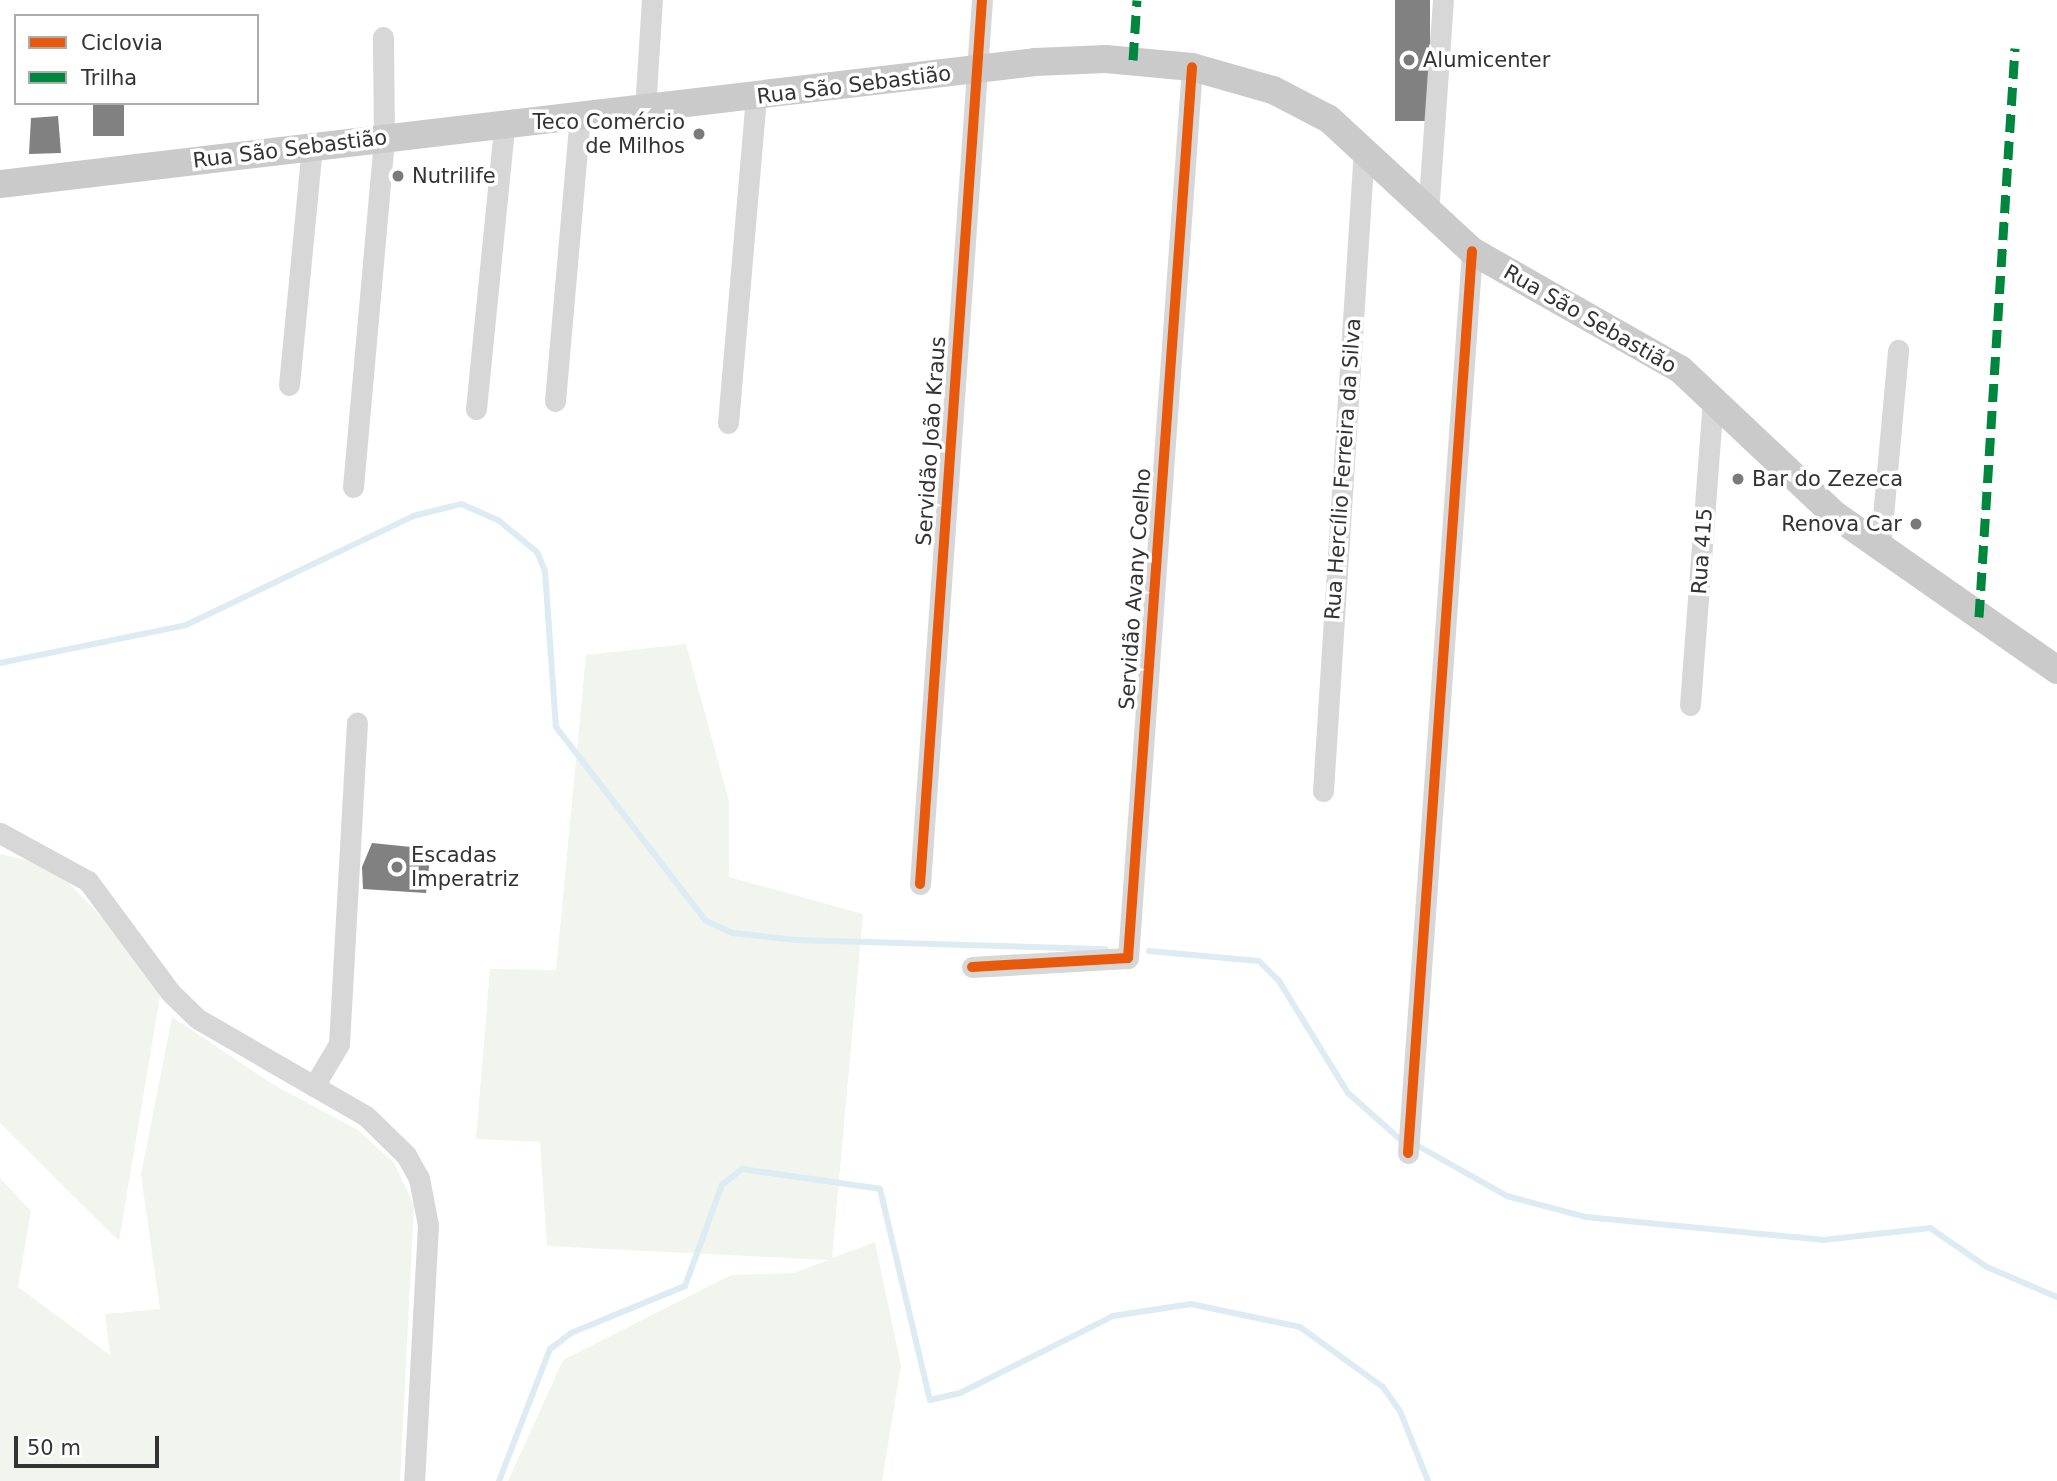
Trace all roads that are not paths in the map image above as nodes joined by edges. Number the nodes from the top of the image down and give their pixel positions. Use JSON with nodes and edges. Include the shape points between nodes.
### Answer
{"nodes":[{"id":1,"x":652,"y":0,"type":"edge"},
{"id":2,"x":982,"y":0,"type":"edge"},
{"id":3,"x":1443,"y":0,"type":"edge"},
{"id":4,"x":383,"y":37,"type":"dead end"},
{"id":5,"x":1192,"y":67,"type":"junction"},
{"id":6,"x":976,"y":68,"type":"junction"},
{"id":7,"x":756,"y":97,"type":"junction"},
{"id":8,"x":646,"y":110,"type":"junction"},
{"id":9,"x":580,"y":118,"type":"junction"},
{"id":10,"x":504,"y":125,"type":"junction"},
{"id":11,"x":384,"y":138,"type":"junction"},
{"id":12,"x":312,"y":147,"type":"junction"},
{"id":13,"x":1364,"y":148,"type":"junction"},
{"id":14,"x":0,"y":184,"type":"edge"},
{"id":15,"x":1428,"y":214,"type":"junction"},
{"id":16,"x":1472,"y":251,"type":"junction"},
{"id":17,"x":1898,"y":350,"type":"dead end"},
{"id":18,"x":289,"y":385,"type":"dead end"},
{"id":19,"x":1713,"y":397,"type":"junction"},
{"id":20,"x":555,"y":401,"type":"dead end"},
{"id":21,"x":476,"y":409,"type":"dead end"},
{"id":22,"x":728,"y":423,"type":"dead end"},
{"id":23,"x":353,"y":487,"type":"dead end"},
{"id":24,"x":1880,"y":549,"type":"junction"},
{"id":25,"x":2057,"y":670,"type":"edge"},
{"id":26,"x":1690,"y":705,"type":"dead end"},
{"id":27,"x":357,"y":723,"type":"dead end"},
{"id":28,"x":1323,"y":790,"type":"dead end"},
{"id":29,"x":0,"y":833,"type":"edge"},
{"id":30,"x":920,"y":884,"type":"dead end"},
{"id":31,"x":972,"y":967,"type":"dead end"},
{"id":32,"x":314,"y":1086,"type":"junction"},
{"id":33,"x":1408,"y":1153,"type":"dead end"},
{"id":34,"x":414,"y":1481,"type":"edge"}],
"edges":[{"from":1,"to":8,"type":"street"},
{"from":2,"to":6,"type":"street","name":"Servidão João Kraus"},
{"from":3,"to":15,"type":"street"},
{"from":4,"to":11,"type":"street"},
{"from":5,"to":6,"type":"main road","name":"Rua São Sebastião","via":[[1075,59]]},
{"from":5,"to":13,"type":"main road","name":"Rua São Sebastião","via":[[1303,104]]},
{"from":5,"to":31,"type":"street","name":"Servidão Avany Coelho","via":[[1128,958]]},
{"from":6,"to":7,"type":"main road","name":"Rua São Sebastião"},
{"from":6,"to":30,"type":"street","name":"Servidão João Kraus"},
{"from":7,"to":8,"type":"main road","name":"Rua São Sebastião"},
{"from":7,"to":22,"type":"street"},
{"from":8,"to":9,"type":"main road","name":"Rua São Sebastião"},
{"from":9,"to":10,"type":"main road","name":"Rua São Sebastião"},
{"from":9,"to":20,"type":"street"},
{"from":10,"to":11,"type":"main road","name":"Rua São Sebastião"},
{"from":10,"to":21,"type":"street"},
{"from":11,"to":12,"type":"main road","name":"Rua São Sebastião"},
{"from":11,"to":23,"type":"street"},
{"from":12,"to":14,"type":"main road","name":"Rua São Sebastião"},
{"from":12,"to":18,"type":"street"},
{"from":13,"to":15,"type":"main road","name":"Rua São Sebastião"},
{"from":13,"to":28,"type":"street","name":"Rua Hercílio Ferreira da Silva"},
{"from":15,"to":16,"type":"main road","name":"Rua São Sebastião"},
{"from":16,"to":19,"type":"main road","name":"Rua São Sebastião","via":[[1639,342]]},
{"from":16,"to":33,"type":"street"},
{"from":17,"to":24,"type":"street"},
{"from":19,"to":24,"type":"main road","name":"Rua São Sebastião","via":[[1801,484]]},
{"from":19,"to":26,"type":"street","name":"Rua 415"},
{"from":24,"to":25,"type":"main road","name":"Rua São Sebastião"},
{"from":27,"to":32,"type":"street","via":[[339,1044]]},
{"from":29,"to":32,"type":"street","via":[[88,881],[171,993],[198,1018]]},
{"from":32,"to":34,"type":"street","via":[[383,1129],[406,1154],[423,1192],[428,1225]]}]}
